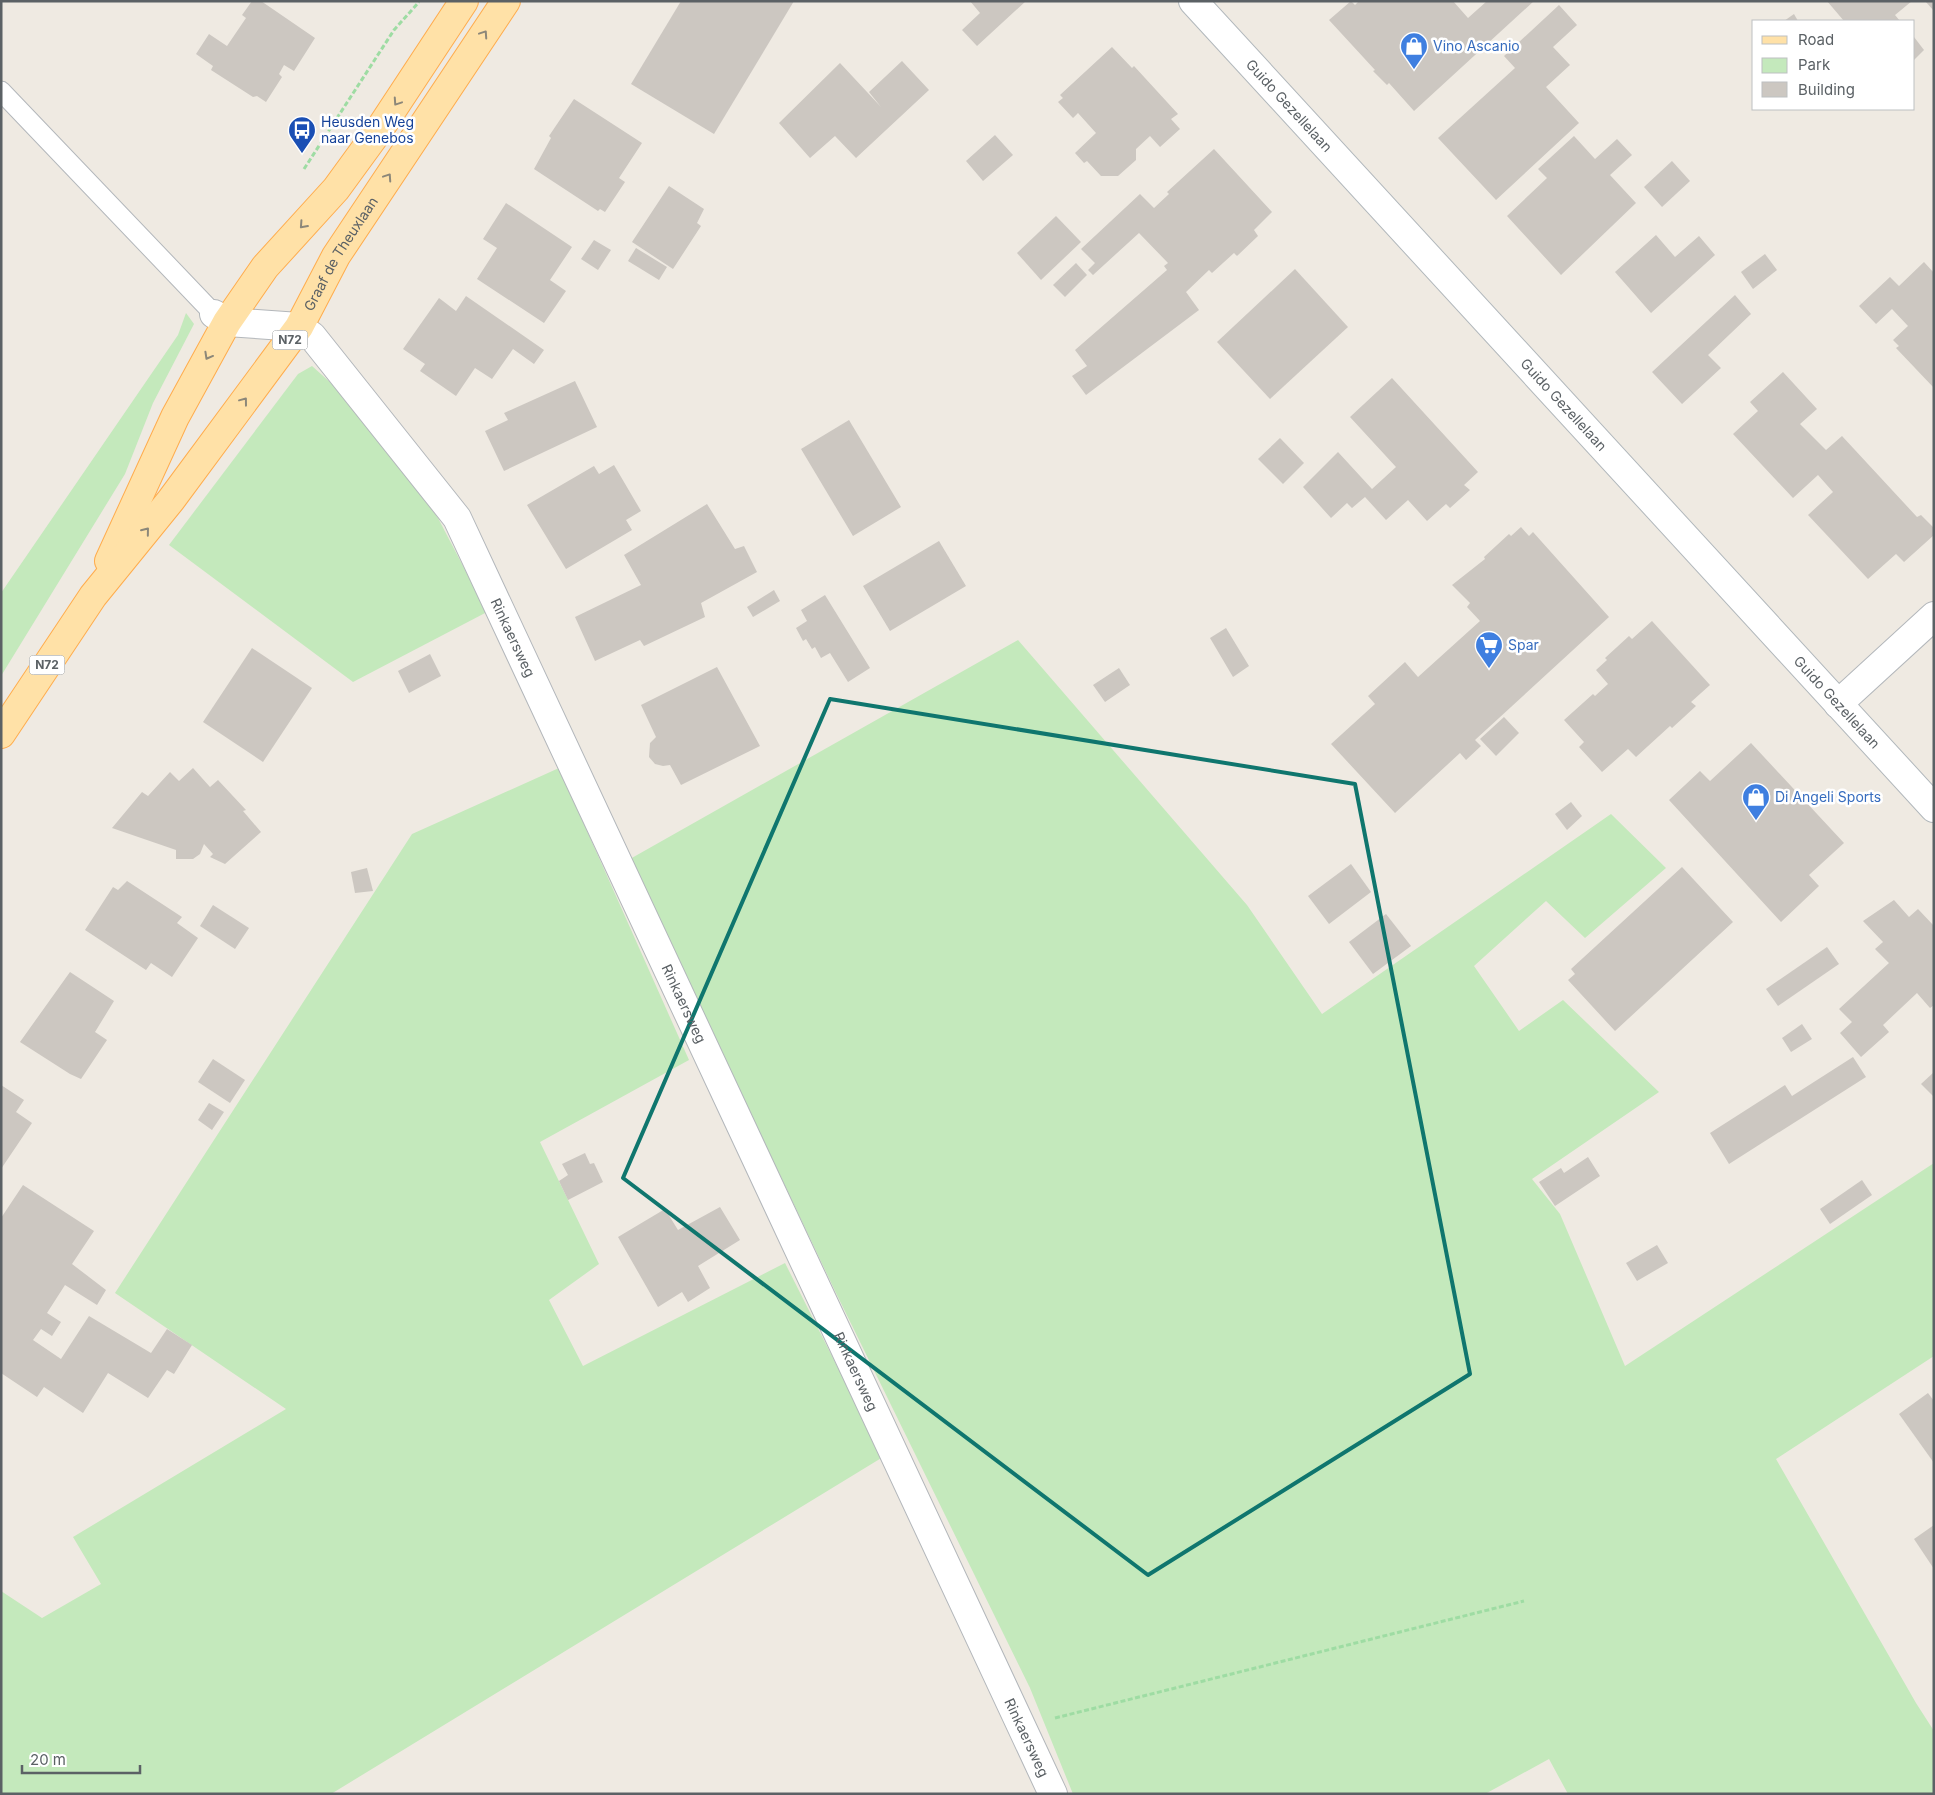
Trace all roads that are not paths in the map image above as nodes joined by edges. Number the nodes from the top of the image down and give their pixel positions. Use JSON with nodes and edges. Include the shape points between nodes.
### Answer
{"nodes":[{"id":1,"x":464,"y":1,"type":"edge"},
{"id":2,"x":506,"y":1,"type":"edge"},
{"id":3,"x":1194,"y":1,"type":"edge"},
{"id":4,"x":1,"y":91,"type":"edge"},
{"id":5,"x":220,"y":318,"type":"junction"},
{"id":6,"x":300,"y":327,"type":"junction"},
{"id":7,"x":93,"y":596,"type":"junction"},
{"id":8,"x":1934,"y":616,"type":"edge"},
{"id":9,"x":1838,"y":704,"type":"junction"},
{"id":10,"x":1,"y":734,"type":"edge"},
{"id":11,"x":1934,"y":808,"type":"edge"},
{"id":12,"x":1053,"y":1794,"type":"edge"}],
"edges":[{"from":1,"to":5,"type":"main road","name":"Graaf de Theuxlaan","number":"N72","one_way":true,"via":[[336,189]]},
{"from":6,"to":2,"type":"main road","name":"Graaf de Theuxlaan","number":"N72","one_way":true,"via":[[336,256]]},
{"from":3,"to":9,"type":"street","name":"Guido Gezellelaan"},
{"from":4,"to":5,"type":"lane"},
{"from":5,"to":6,"type":"street"},
{"from":5,"to":7,"type":"main road","name":"Graaf de Theuxlaan","number":"N72","one_way":true},
{"from":7,"to":6,"type":"main road","name":"Graaf de Theuxlaan","number":"N72","one_way":true,"via":[[171,500]]},
{"from":6,"to":12,"type":"street","name":"Rinkaersweg","via":[[312,336],[457,518]]},
{"from":7,"to":10,"type":"main road","name":"Graaf de Theuxlaan","number":"N72"},
{"from":8,"to":9,"type":"street"},
{"from":9,"to":11,"type":"street","name":"Guido Gezellelaan"}]}
